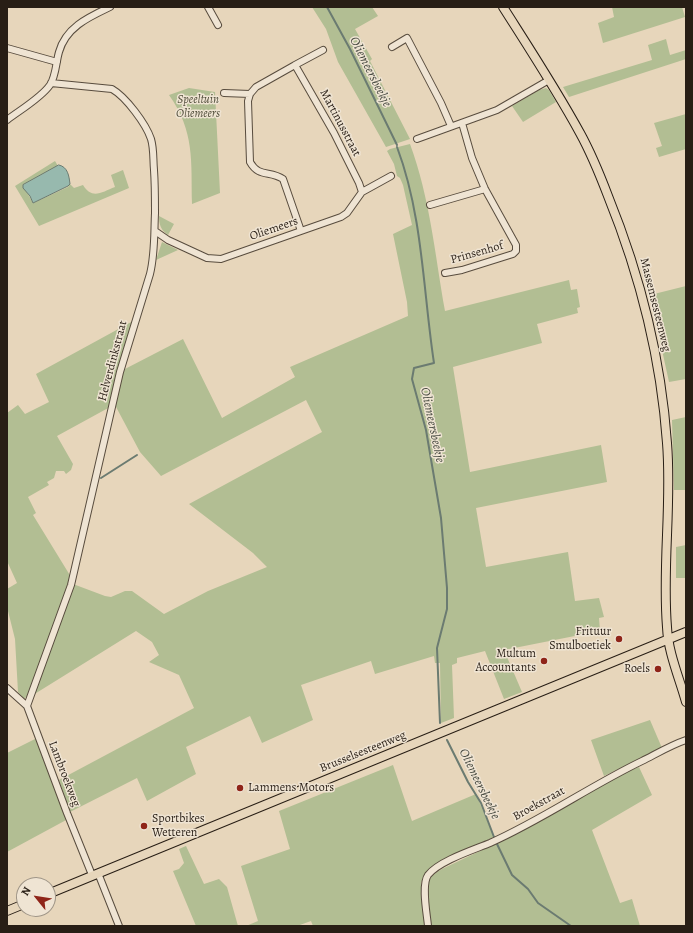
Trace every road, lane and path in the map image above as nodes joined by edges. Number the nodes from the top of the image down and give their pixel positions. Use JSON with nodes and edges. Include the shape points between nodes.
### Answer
{"nodes":[{"id":1,"x":110,"y":7,"type":"edge"},
{"id":2,"x":208,"y":7,"type":"edge"},
{"id":3,"x":502,"y":7,"type":"edge"},
{"id":4,"x":218,"y":24,"type":"dead end"},
{"id":5,"x":392,"y":47,"type":"dead end"},
{"id":6,"x":7,"y":48,"type":"edge"},
{"id":7,"x":323,"y":50,"type":"dead end"},
{"id":8,"x":57,"y":62,"type":"junction"},
{"id":9,"x":295,"y":65,"type":"junction"},
{"id":10,"x":550,"y":80,"type":"junction"},
{"id":11,"x":51,"y":83,"type":"junction"},
{"id":12,"x":224,"y":93,"type":"dead end"},
{"id":13,"x":250,"y":94,"type":"junction"},
{"id":14,"x":7,"y":120,"type":"edge"},
{"id":15,"x":462,"y":123,"type":"junction"},
{"id":16,"x":450,"y":126,"type":"junction"},
{"id":17,"x":417,"y":139,"type":"dead end"},
{"id":18,"x":392,"y":176,"type":"dead end"},
{"id":19,"x":485,"y":189,"type":"junction"},
{"id":20,"x":362,"y":192,"type":"junction"},
{"id":21,"x":430,"y":205,"type":"dead end"},
{"id":22,"x":155,"y":231,"type":"junction"},
{"id":23,"x":301,"y":231,"type":"junction"},
{"id":24,"x":445,"y":274,"type":"dead end"},
{"id":25,"x":686,"y":632,"type":"edge"},
{"id":26,"x":668,"y":640,"type":"junction"},
{"id":27,"x":7,"y":688,"type":"edge"},
{"id":28,"x":686,"y":702,"type":"edge"},
{"id":29,"x":27,"y":706,"type":"junction"},
{"id":30,"x":686,"y":740,"type":"edge"},
{"id":31,"x":95,"y":874,"type":"junction"},
{"id":32,"x":56,"y":891,"type":"edge"},
{"id":33,"x":119,"y":926,"type":"edge"},
{"id":34,"x":428,"y":926,"type":"edge"}],
"edges":[{"from":1,"to":8,"type":"street","via":[[69,32],[64,39]]},
{"from":2,"to":4,"type":"street"},
{"from":3,"to":10,"type":"main road","name":"Massemsesteenweg"},
{"from":5,"to":16,"type":"street","via":[[407,38],[441,103]]},
{"from":6,"to":8,"type":"street"},
{"from":7,"to":9,"type":"street"},
{"from":8,"to":11,"type":"street"},
{"from":9,"to":13,"type":"street","via":[[256,87]]},
{"from":9,"to":20,"type":"street","name":"Martinusstraat","via":[[334,133]]},
{"from":10,"to":15,"type":"street","via":[[497,110]]},
{"from":10,"to":26,"type":"main road","name":"Massemsesteenweg","via":[[580,134],[618,221],[632,259],[653,342],[667,443]]},
{"from":11,"to":14,"type":"street","via":[[42,94]]},
{"from":11,"to":22,"type":"street","name":"Helverdinkstraat","via":[[112,89],[130,107],[147,130],[153,152]]},
{"from":12,"to":13,"type":"street"},
{"from":13,"to":23,"type":"street","via":[[250,162],[254,169],[283,179]]},
{"from":15,"to":16,"type":"street"},
{"from":15,"to":19,"type":"street","name":"Prinsenhof","via":[[472,158]]},
{"from":16,"to":17,"type":"street"},
{"from":18,"to":20,"type":"street","name":"Oliemeers"},
{"from":19,"to":21,"type":"street"},
{"from":19,"to":24,"type":"street","name":"Prinsenhof","via":[[516,245],[516,251]]},
{"from":20,"to":23,"type":"street","name":"Oliemeers","via":[[347,213],[341,217]]},
{"from":22,"to":23,"type":"street","name":"Oliemeers","via":[[207,258],[221,259]]},
{"from":22,"to":29,"type":"street","name":"Helverdinkstraat","via":[[153,264],[120,372],[71,585]]},
{"from":25,"to":26,"type":"main road","name":"Brusselsesteenweg"},
{"from":26,"to":28,"type":"main road","name":"Massemsesteenweg"},
{"from":26,"to":31,"type":"main road","name":"Brusselsesteenweg"},
{"from":27,"to":29,"type":"street","name":"Lambroekweg"},
{"from":29,"to":31,"type":"street","name":"Lambroekweg","via":[[67,813]]},
{"from":30,"to":34,"type":"street","name":"Broekstraat","via":[[611,776],[495,841],[437,868],[425,882]]},
{"from":31,"to":32,"type":"main road","name":"Brusselsesteenweg"},
{"from":31,"to":33,"type":"street","name":"Lambroekweg"}]}
